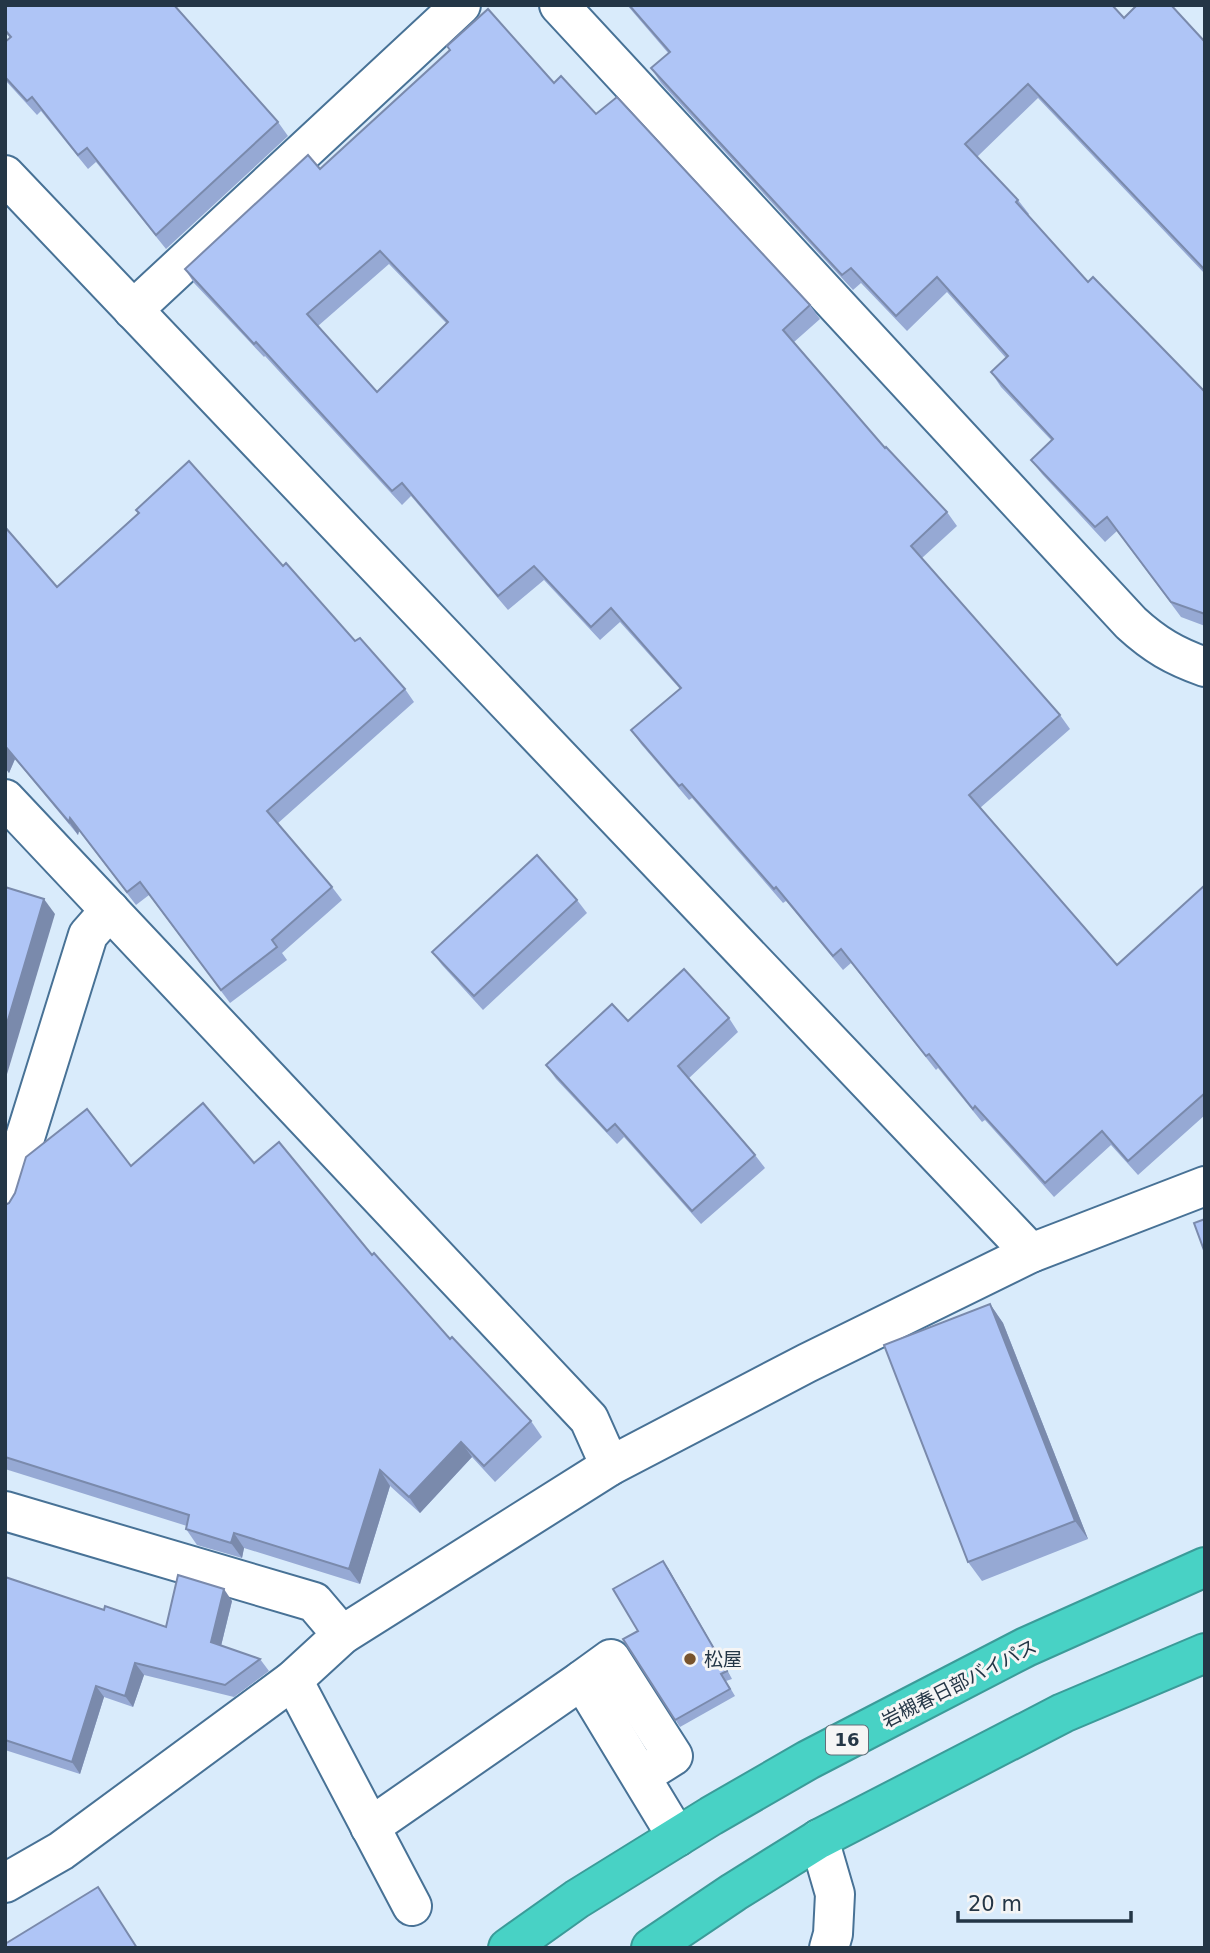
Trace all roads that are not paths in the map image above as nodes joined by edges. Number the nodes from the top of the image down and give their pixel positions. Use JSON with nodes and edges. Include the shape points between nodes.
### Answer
{"nodes":[{"id":1,"x":461,"y":5,"type":"edge"},
{"id":2,"x":558,"y":5,"type":"edge"},
{"id":3,"x":5,"y":174,"type":"edge"},
{"id":4,"x":133,"y":310,"type":"junction"},
{"id":5,"x":1205,"y":667,"type":"edge"},
{"id":6,"x":5,"y":799,"type":"edge"},
{"id":7,"x":110,"y":910,"type":"junction"},
{"id":8,"x":1205,"y":1186,"type":"edge"},
{"id":9,"x":5,"y":1202,"type":"edge"},
{"id":10,"x":1031,"y":1252,"type":"junction"},
{"id":11,"x":610,"y":1466,"type":"junction"},
{"id":12,"x":5,"y":1511,"type":"edge"},
{"id":13,"x":1205,"y":1567,"type":"edge"},
{"id":14,"x":342,"y":1635,"type":"junction"},
{"id":15,"x":1205,"y":1653,"type":"edge"},
{"id":16,"x":293,"y":1680,"type":"junction"},
{"id":17,"x":370,"y":1827,"type":"junction"},
{"id":18,"x":677,"y":1837,"type":"junction"},
{"id":19,"x":819,"y":1839,"type":"junction"},
{"id":20,"x":5,"y":1883,"type":"edge"},
{"id":21,"x":412,"y":1906,"type":"dead end"},
{"id":22,"x":508,"y":1948,"type":"edge"},
{"id":23,"x":650,"y":1948,"type":"edge"},
{"id":24,"x":829,"y":1948,"type":"edge"}],
"edges":[{"from":1,"to":4,"type":"street"},
{"from":2,"to":5,"type":"street","via":[[1131,623],[1154,644]]},
{"from":3,"to":4,"type":"street"},
{"from":4,"to":10,"type":"street"},
{"from":6,"to":7,"type":"street"},
{"from":7,"to":9,"type":"street","via":[[88,935]]},
{"from":7,"to":11,"type":"street","via":[[589,1419]]},
{"from":8,"to":10,"type":"street"},
{"from":10,"to":11,"type":"street"},
{"from":11,"to":14,"type":"street"},
{"from":12,"to":14,"type":"street","via":[[314,1602]]},
{"from":13,"to":18,"type":"highway","name":"岩槻春日部バイパス","number":"16","via":[[1026,1647],[808,1760]]},
{"from":14,"to":16,"type":"street"},
{"from":15,"to":19,"type":"highway","via":[[1063,1713]]},
{"from":16,"to":17,"type":"street"},
{"from":16,"to":20,"type":"street","via":[[61,1850]]},
{"from":17,"to":18,"type":"street","via":[[582,1680]]},
{"from":17,"to":21,"type":"street"},
{"from":18,"to":22,"type":"highway","name":"岩槻春日部バイパス","number":"16"},
{"from":19,"to":23,"type":"highway"},
{"from":19,"to":24,"type":"street","via":[[835,1894]]}]}
